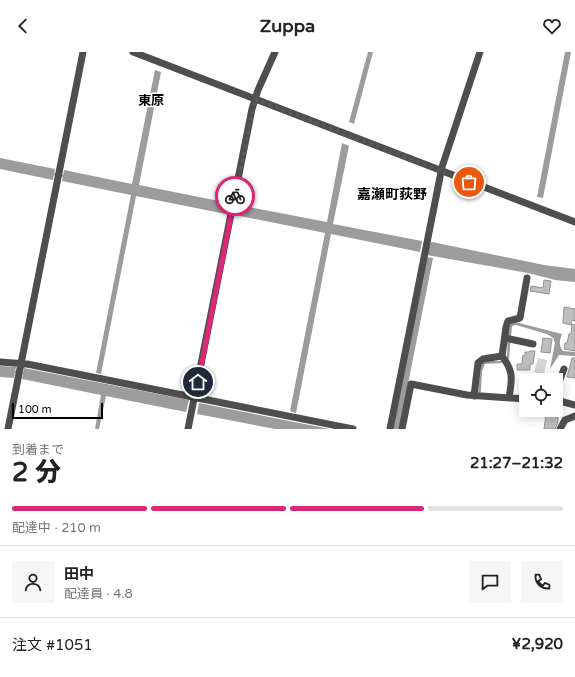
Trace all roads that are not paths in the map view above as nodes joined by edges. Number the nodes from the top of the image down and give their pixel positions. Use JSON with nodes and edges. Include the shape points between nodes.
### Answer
{"nodes":[{"id":1,"x":83,"y":52,"type":"edge"},
{"id":2,"x":133,"y":52,"type":"edge"},
{"id":3,"x":275,"y":52,"type":"edge"},
{"id":4,"x":480,"y":52,"type":"edge"},
{"id":5,"x":255,"y":99,"type":"junction"},
{"id":6,"x":441,"y":171,"type":"junction"},
{"id":7,"x":575,"y":222,"type":"edge"},
{"id":8,"x":527,"y":278,"type":"dead end"},
{"id":9,"x":508,"y":339,"type":"junction"},
{"id":10,"x":533,"y":344,"type":"dead end"},
{"id":11,"x":505,"y":359,"type":"junction"},
{"id":12,"x":0,"y":362,"type":"edge"},
{"id":13,"x":564,"y":368,"type":"dead end"},
{"id":14,"x":20,"y":370,"type":"junction"},
{"id":15,"x":562,"y":373,"type":"edge"},
{"id":16,"x":474,"y":396,"type":"junction"},
{"id":17,"x":509,"y":398,"type":"junction"},
{"id":18,"x":519,"y":399,"type":"edge"},
{"id":19,"x":563,"y":402,"type":"edge"},
{"id":20,"x":193,"y":404,"type":"junction"},
{"id":21,"x":575,"y":405,"type":"edge"},
{"id":22,"x":575,"y":416,"type":"edge"},
{"id":23,"x":8,"y":429,"type":"edge"},
{"id":24,"x":188,"y":429,"type":"edge"},
{"id":25,"x":353,"y":429,"type":"edge"},
{"id":26,"x":390,"y":429,"type":"edge"},
{"id":27,"x":402,"y":429,"type":"edge"},
{"id":28,"x":560,"y":429,"type":"edge"}],
"edges":[{"from":1,"to":14,"type":"street"},
{"from":2,"to":5,"type":"street"},
{"from":3,"to":5,"type":"street"},
{"from":4,"to":6,"type":"street"},
{"from":5,"to":6,"type":"street"},
{"from":5,"to":20,"type":"street"},
{"from":6,"to":7,"type":"street"},
{"from":6,"to":26,"type":"street"},
{"from":8,"to":9,"type":"street","via":[[520,318],[508,321]]},
{"from":9,"to":10,"type":"street"},
{"from":9,"to":11,"type":"street"},
{"from":11,"to":16,"type":"street","via":[[483,358],[478,363]]},
{"from":11,"to":17,"type":"street","via":[[512,380]]},
{"from":12,"to":14,"type":"street"},
{"from":13,"to":15,"type":"street"},
{"from":14,"to":20,"type":"street"},
{"from":14,"to":23,"type":"street"},
{"from":16,"to":17,"type":"street"},
{"from":16,"to":27,"type":"street","via":[[411,384]]},
{"from":17,"to":18,"type":"street"},
{"from":19,"to":21,"type":"street"},
{"from":20,"to":24,"type":"street"},
{"from":20,"to":25,"type":"street"},
{"from":22,"to":28,"type":"street","via":[[565,420]]}]}
